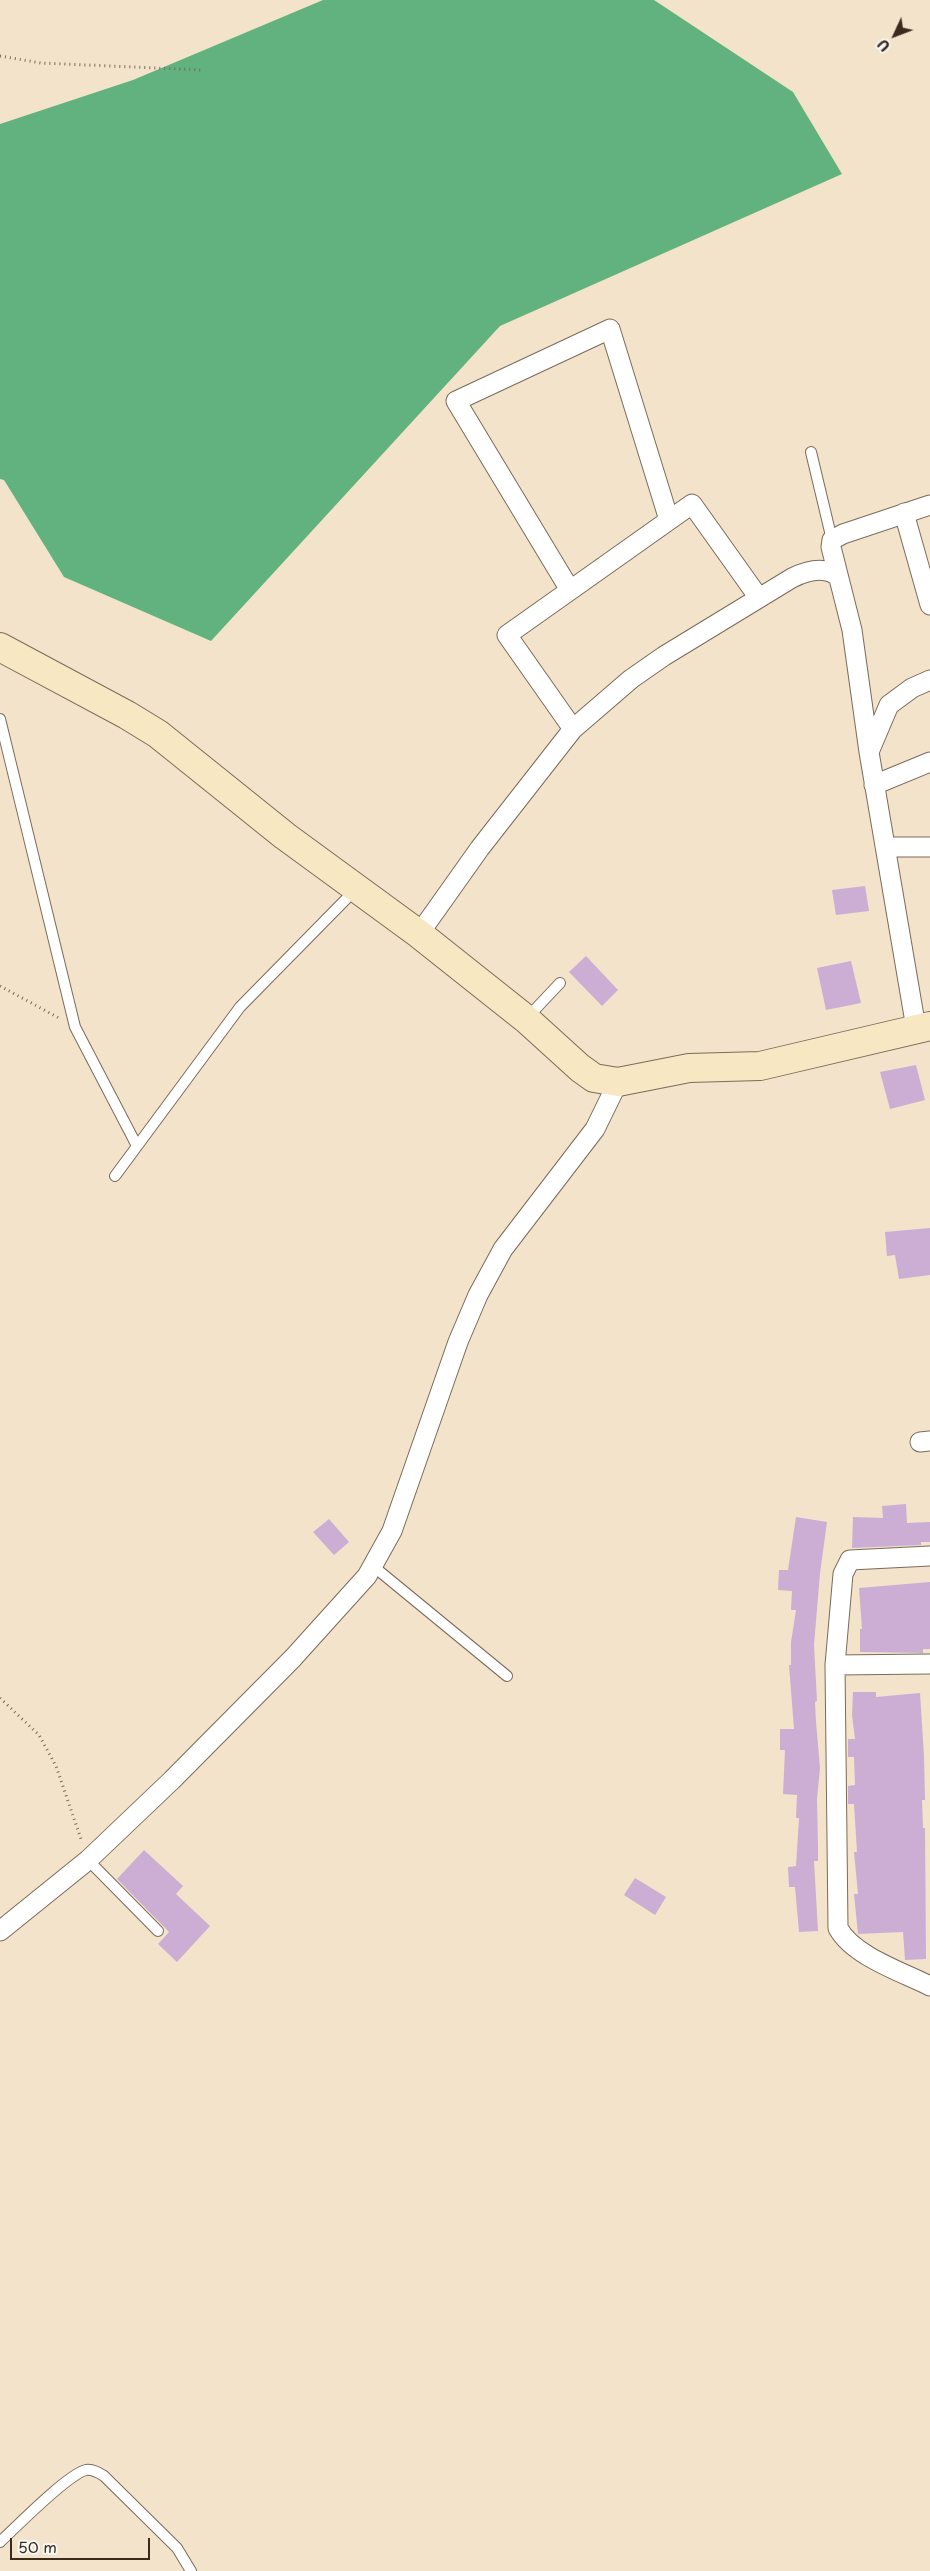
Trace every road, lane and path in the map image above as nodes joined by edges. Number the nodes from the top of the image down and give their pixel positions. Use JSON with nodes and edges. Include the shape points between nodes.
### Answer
{"nodes":[{"id":1,"x":0,"y":56,"type":"edge"},
{"id":2,"x":202,"y":70,"type":"dead end"},
{"id":3,"x":811,"y":452,"type":"dead end"},
{"id":4,"x":930,"y":505,"type":"edge"},
{"id":5,"x":904,"y":513,"type":"junction"},
{"id":6,"x":670,"y":520,"type":"junction"},
{"id":7,"x":832,"y":540,"type":"junction"},
{"id":8,"x":836,"y":575,"type":"junction"},
{"id":9,"x":570,"y":590,"type":"junction"},
{"id":10,"x":759,"y":598,"type":"junction"},
{"id":11,"x":929,"y":600,"type":"edge"},
{"id":12,"x":0,"y":646,"type":"edge"},
{"id":13,"x":930,"y":680,"type":"edge"},
{"id":14,"x":0,"y":719,"type":"edge"},
{"id":15,"x":573,"y":729,"type":"junction"},
{"id":16,"x":869,"y":752,"type":"junction"},
{"id":17,"x":930,"y":762,"type":"edge"},
{"id":18,"x":874,"y":784,"type":"junction"},
{"id":19,"x":885,"y":847,"type":"junction"},
{"id":20,"x":930,"y":847,"type":"edge"},
{"id":21,"x":357,"y":889,"type":"junction"},
{"id":22,"x":419,"y":934,"type":"junction"},
{"id":23,"x":560,"y":983,"type":"dead end"},
{"id":24,"x":0,"y":986,"type":"edge"},
{"id":25,"x":526,"y":1019,"type":"junction"},
{"id":26,"x":75,"y":1027,"type":"junction"},
{"id":27,"x":923,"y":1027,"type":"edge"},
{"id":28,"x":618,"y":1082,"type":"junction"},
{"id":29,"x":137,"y":1146,"type":"junction"},
{"id":30,"x":115,"y":1176,"type":"dead end"},
{"id":31,"x":930,"y":1556,"type":"edge"},
{"id":32,"x":372,"y":1566,"type":"junction"},
{"id":33,"x":930,"y":1664,"type":"edge"},
{"id":34,"x":835,"y":1665,"type":"junction"},
{"id":35,"x":507,"y":1676,"type":"dead end"},
{"id":36,"x":0,"y":1698,"type":"edge"},
{"id":37,"x":88,"y":1860,"type":"junction"},
{"id":38,"x":2,"y":1927,"type":"edge"},
{"id":39,"x":158,"y":1931,"type":"dead end"},
{"id":40,"x":930,"y":1986,"type":"edge"},
{"id":41,"x":0,"y":2542,"type":"edge"},
{"id":42,"x":191,"y":2571,"type":"edge"}],
"edges":[{"from":1,"to":2,"type":"path","via":[[41,63]]},
{"from":3,"to":7,"type":"lane"},
{"from":4,"to":5,"type":"street"},
{"from":5,"to":7,"type":"street"},
{"from":5,"to":11,"type":"street"},
{"from":6,"to":9,"type":"street"},
{"from":6,"to":9,"type":"street","via":[[610,328],[456,401]]},
{"from":6,"to":10,"type":"street","via":[[692,504]]},
{"from":7,"to":8,"type":"street"},
{"from":8,"to":10,"type":"street","via":[[819,570],[802,573]]},
{"from":8,"to":16,"type":"street","via":[[852,630]]},
{"from":9,"to":15,"type":"street","via":[[507,636]]},
{"from":10,"to":15,"type":"street","via":[[655,662]]},
{"from":12,"to":21,"type":"street","via":[[158,734]]},
{"from":13,"to":16,"type":"street","via":[[888,705]]},
{"from":14,"to":26,"type":"lane"},
{"from":15,"to":22,"type":"street","via":[[480,848]]},
{"from":16,"to":18,"type":"street"},
{"from":17,"to":18,"type":"street"},
{"from":18,"to":19,"type":"street"},
{"from":19,"to":20,"type":"street"},
{"from":19,"to":27,"type":"street"},
{"from":21,"to":22,"type":"street"},
{"from":21,"to":29,"type":"lane","via":[[240,1007]]},
{"from":22,"to":25,"type":"street"},
{"from":23,"to":25,"type":"lane"},
{"from":24,"to":26,"type":"path"},
{"from":25,"to":28,"type":"street","via":[[594,1078]]},
{"from":26,"to":29,"type":"lane"},
{"from":27,"to":28,"type":"street","via":[[760,1066],[689,1068]]},
{"from":28,"to":32,"type":"street","via":[[595,1129],[503,1250],[478,1295],[458,1342],[392,1531]]},
{"from":29,"to":30,"type":"lane"},
{"from":31,"to":34,"type":"street","via":[[850,1560],[842,1574]]},
{"from":32,"to":35,"type":"lane"},
{"from":32,"to":37,"type":"street","via":[[356,1589],[293,1658]]},
{"from":33,"to":34,"type":"street"},
{"from":34,"to":40,"type":"street","via":[[838,1928],[844,1939],[856,1949]]},
{"from":36,"to":37,"type":"path","via":[[39,1736],[51,1758]]},
{"from":37,"to":38,"type":"street"},
{"from":37,"to":39,"type":"lane"},
{"from":41,"to":42,"type":"lane","via":[[66,2482],[86,2470],[95,2471],[104,2476],[177,2548]]}]}
